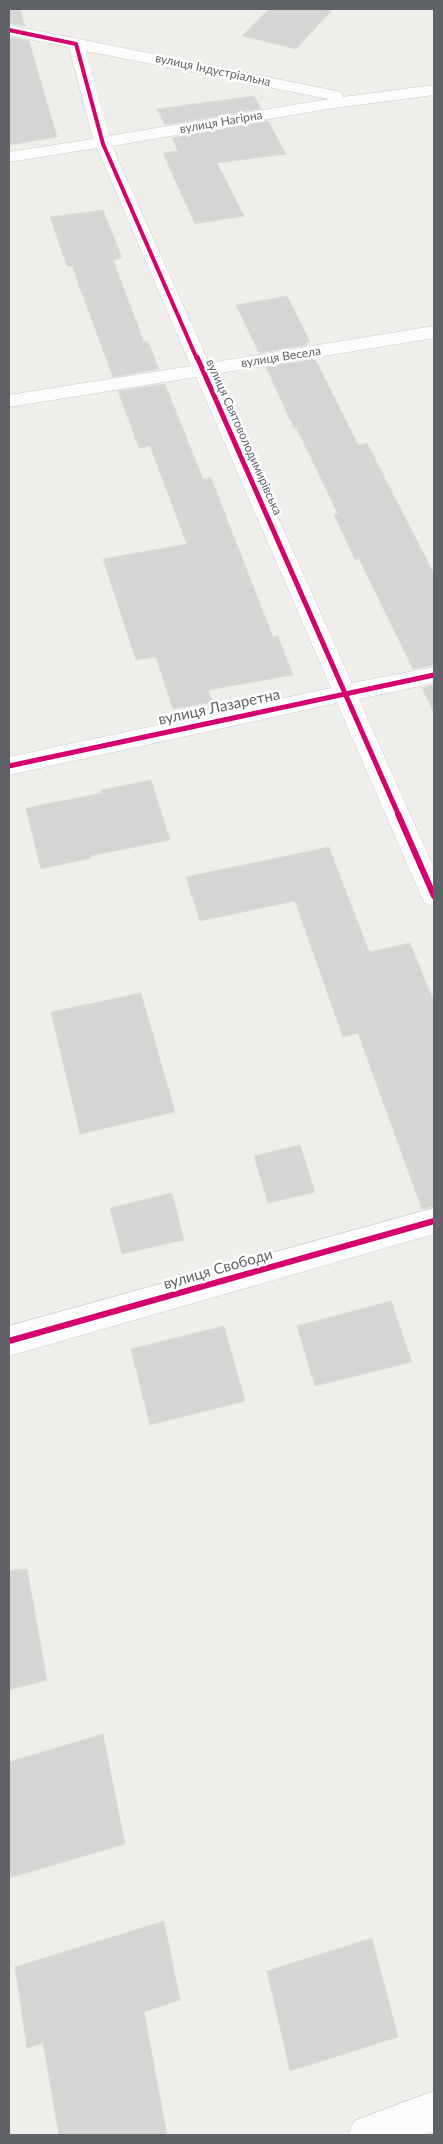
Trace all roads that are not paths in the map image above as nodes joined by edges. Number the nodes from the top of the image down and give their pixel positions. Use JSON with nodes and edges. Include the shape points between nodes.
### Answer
{"nodes":[{"id":1,"x":9,"y":30,"type":"edge"},
{"id":2,"x":76,"y":44,"type":"junction"},
{"id":3,"x":434,"y":90,"type":"edge"},
{"id":4,"x":349,"y":99,"type":"junction"},
{"id":5,"x":103,"y":144,"type":"junction"},
{"id":6,"x":9,"y":157,"type":"edge"},
{"id":7,"x":434,"y":332,"type":"edge"},
{"id":8,"x":202,"y":370,"type":"junction"},
{"id":9,"x":9,"y":401,"type":"edge"},
{"id":10,"x":434,"y":675,"type":"edge"},
{"id":11,"x":345,"y":692,"type":"junction"},
{"id":12,"x":9,"y":766,"type":"edge"},
{"id":13,"x":434,"y":896,"type":"edge"},
{"id":14,"x":434,"y":1221,"type":"edge"},
{"id":15,"x":9,"y":1341,"type":"edge"},
{"id":16,"x":434,"y":2112,"type":"edge"},
{"id":17,"x":368,"y":2135,"type":"edge"}],
"edges":[{"from":1,"to":2,"type":"street"},
{"from":2,"to":4,"type":"street","name":"вулиця Індустріальна"},
{"from":2,"to":5,"type":"street","name":"вулиця Святоволодимирівська"},
{"from":3,"to":4,"type":"street","name":"вулиця Нагірна"},
{"from":4,"to":5,"type":"street","name":"вулиця Нагірна"},
{"from":5,"to":6,"type":"street","name":"вулиця Нагірна"},
{"from":5,"to":8,"type":"street","name":"вулиця Святоволодимирівська"},
{"from":7,"to":8,"type":"street","name":"вулиця Весела"},
{"from":8,"to":9,"type":"street","name":"вулиця Весела"},
{"from":8,"to":11,"type":"street","name":"вулиця Святоволодимирівська"},
{"from":10,"to":11,"type":"street","name":"вулиця Лазаретна"},
{"from":11,"to":12,"type":"street","name":"вулиця Лазаретна"},
{"from":11,"to":13,"type":"street","name":"вулиця Святоволодимирівська"},
{"from":14,"to":15,"type":"street","name":"вулиця Свободи"},
{"from":16,"to":17,"type":"street"}]}
